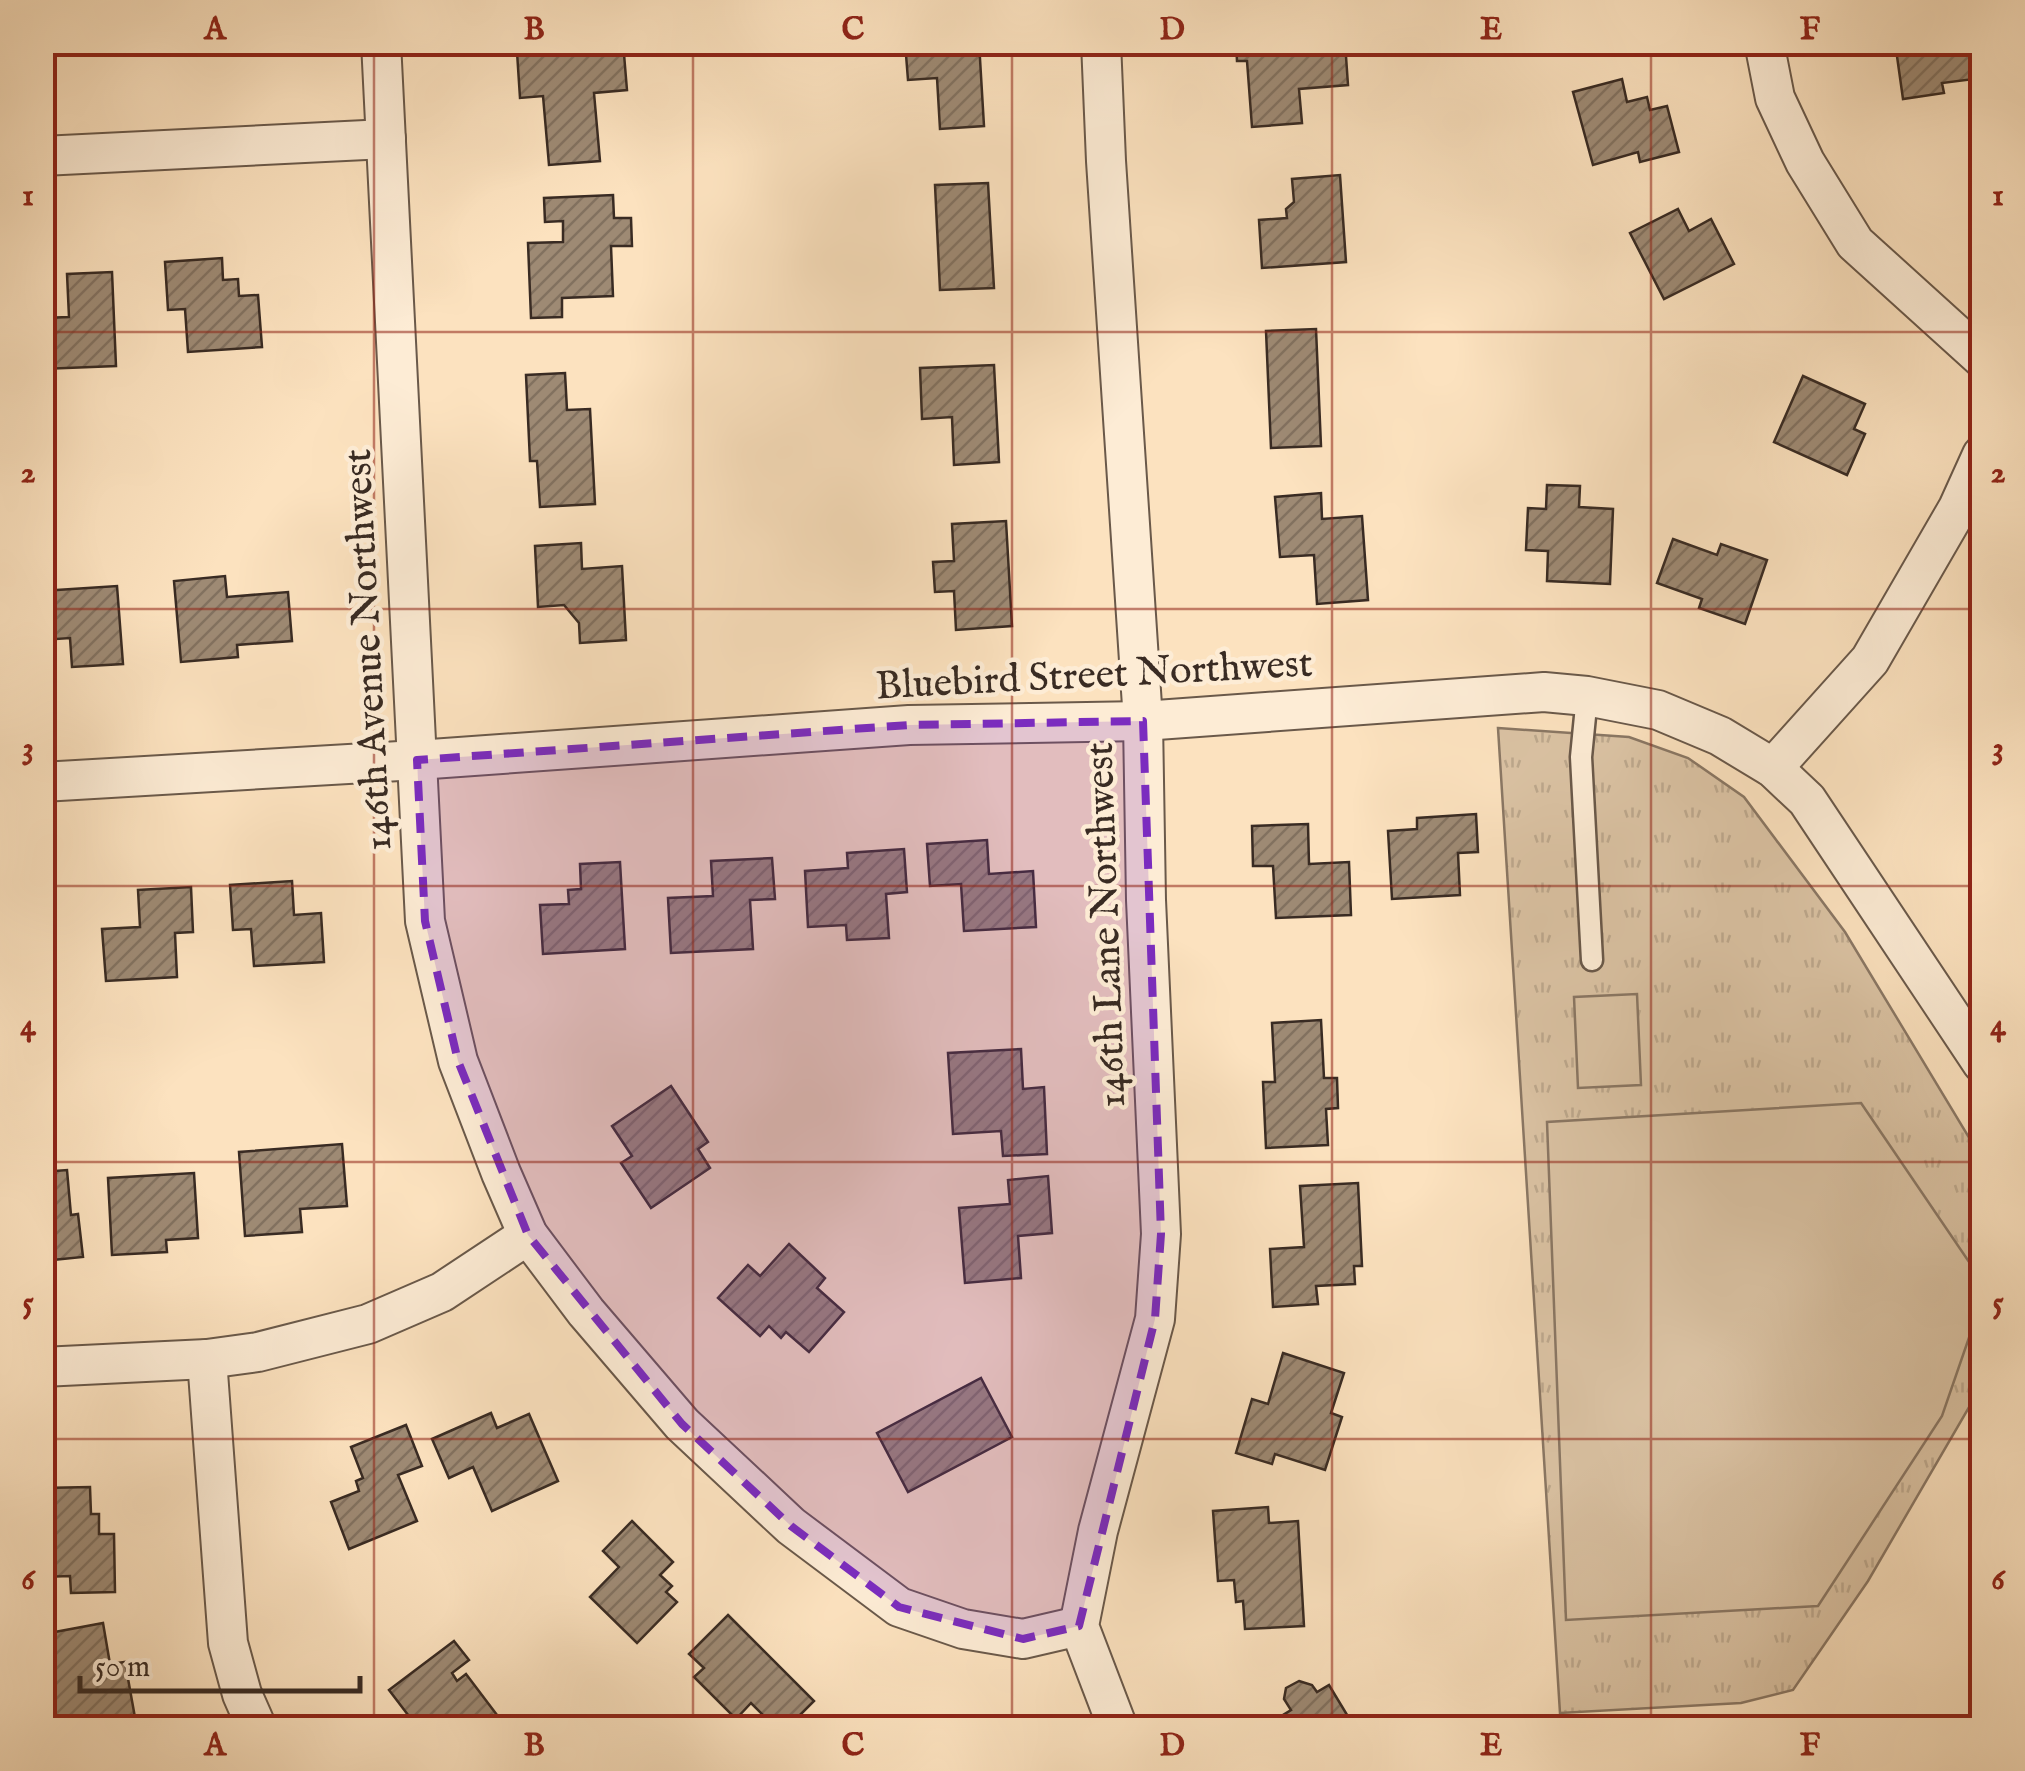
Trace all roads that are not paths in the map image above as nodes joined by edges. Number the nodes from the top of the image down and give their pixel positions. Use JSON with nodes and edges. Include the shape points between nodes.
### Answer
{"nodes":[{"id":1,"x":381,"y":42,"type":"edge"},
{"id":2,"x":1101,"y":42,"type":"edge"},
{"id":3,"x":1764,"y":42,"type":"edge"},
{"id":4,"x":386,"y":138,"type":"junction"},
{"id":5,"x":42,"y":156,"type":"edge"},
{"id":6,"x":1982,"y":358,"type":"edge"},
{"id":7,"x":1982,"y":455,"type":"edge"},
{"id":8,"x":1587,"y":696,"type":"junction"},
{"id":9,"x":1142,"y":720,"type":"junction"},
{"id":10,"x":417,"y":760,"type":"junction"},
{"id":11,"x":1774,"y":768,"type":"junction"},
{"id":12,"x":42,"y":782,"type":"edge"},
{"id":13,"x":1592,"y":960,"type":"dead end"},
{"id":14,"x":1982,"y":1062,"type":"edge"},
{"id":15,"x":528,"y":1235,"type":"junction"},
{"id":16,"x":206,"y":1358,"type":"junction"},
{"id":17,"x":42,"y":1368,"type":"edge"},
{"id":18,"x":1079,"y":1626,"type":"junction"},
{"id":19,"x":257,"y":1728,"type":"edge"},
{"id":20,"x":1118,"y":1728,"type":"edge"}],
"edges":[{"from":1,"to":4,"type":"street","name":"146th Avenue Northwest"},
{"from":2,"to":9,"type":"street","name":"146th Lane Northwest"},
{"from":3,"to":6,"type":"street","via":[[1775,98],[1805,162],[1856,243]]},
{"from":4,"to":5,"type":"street"},
{"from":4,"to":10,"type":"street","name":"146th Avenue Northwest"},
{"from":7,"to":11,"type":"street","via":[[1870,660]]},
{"from":8,"to":9,"type":"street","name":"Bluebird Street Northwest","via":[[1544,692]]},
{"from":8,"to":11,"type":"street","name":"Bluebird Street Northwest","via":[[1658,710]]},
{"from":8,"to":13,"type":"lane","via":[[1581,757]]},
{"from":9,"to":10,"type":"street","name":"Bluebird Street Northwest","via":[[909,726]]},
{"from":9,"to":18,"type":"street","name":"146th Lane Northwest","via":[[1161,1234],[1154,1318]]},
{"from":10,"to":12,"type":"street","name":"Bluebird Street Northwest"},
{"from":10,"to":15,"type":"street","name":"146th Avenue Northwest","via":[[424,921],[458,1061]]},
{"from":11,"to":14,"type":"street","name":"Bluebird Street Northwest","via":[[1807,800]]},
{"from":15,"to":16,"type":"street","via":[[442,1292],[368,1324]]},
{"from":15,"to":18,"type":"street","name":"146th Avenue Northwest","via":[[682,1424],[791,1526],[900,1607],[963,1629],[1023,1639]]},
{"from":16,"to":17,"type":"street"},
{"from":16,"to":19,"type":"street","via":[[228,1643]]},
{"from":18,"to":20,"type":"street"}]}
